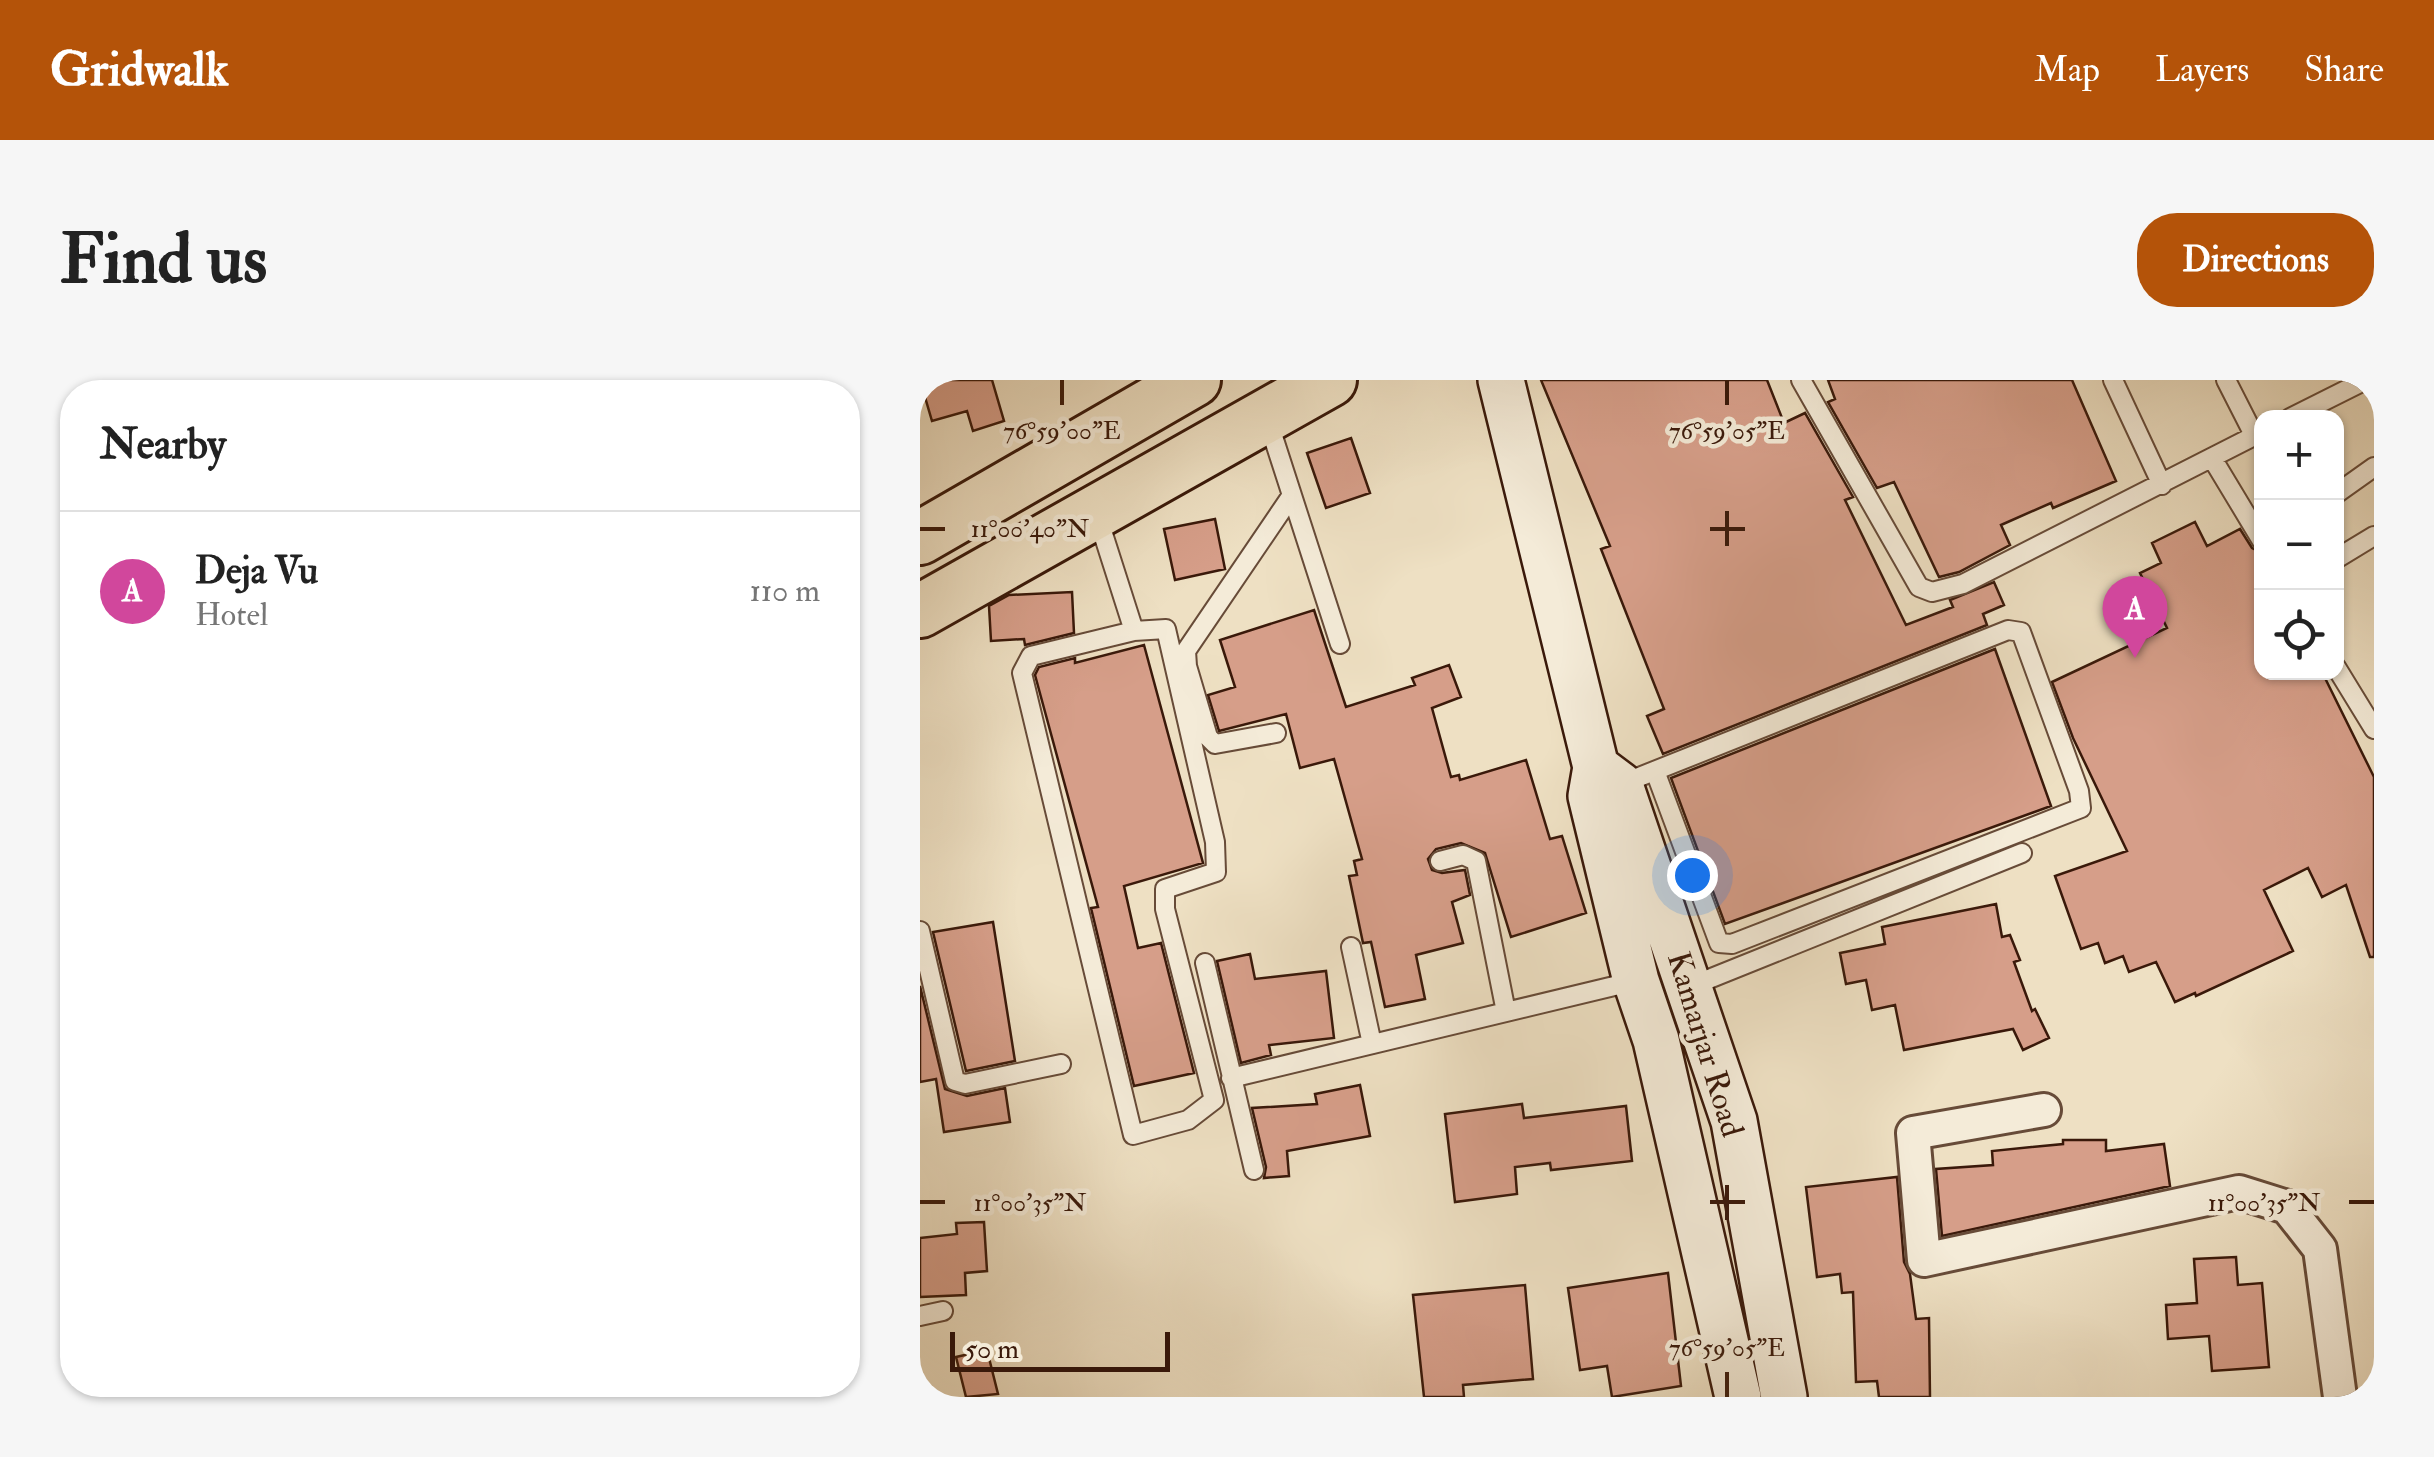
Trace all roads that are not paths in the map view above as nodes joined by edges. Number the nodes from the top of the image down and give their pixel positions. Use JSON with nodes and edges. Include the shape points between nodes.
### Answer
{"nodes":[{"id":1,"x":1194,"y":380,"type":"edge"},
{"id":2,"x":1330,"y":380,"type":"edge"},
{"id":3,"x":1501,"y":380,"type":"edge"},
{"id":4,"x":1801,"y":380,"type":"edge"},
{"id":5,"x":2113,"y":380,"type":"edge"},
{"id":6,"x":2226,"y":380,"type":"edge"},
{"id":7,"x":2366,"y":380,"type":"edge"},
{"id":8,"x":2306,"y":410,"type":"edge"},
{"id":9,"x":1266,"y":416,"type":"junction"},
{"id":10,"x":2254,"y":426,"type":"edge"},
{"id":11,"x":2254,"y":435,"type":"edge"},
{"id":12,"x":2212,"y":458,"type":"junction"},
{"id":13,"x":2374,"y":468,"type":"edge"},
{"id":14,"x":2162,"y":485,"type":"junction"},
{"id":15,"x":2344,"y":489,"type":"edge"},
{"id":16,"x":1292,"y":495,"type":"junction"},
{"id":17,"x":1096,"y":510,"type":"junction"},
{"id":18,"x":922,"y":526,"type":"edge"},
{"id":19,"x":2254,"y":528,"type":"edge"},
{"id":20,"x":2374,"y":536,"type":"edge"},
{"id":21,"x":2344,"y":554,"type":"edge"},
{"id":22,"x":920,"y":611,"type":"edge"},
{"id":23,"x":1134,"y":631,"type":"junction"},
{"id":24,"x":1340,"y":644,"type":"dead end"},
{"id":25,"x":2344,"y":679,"type":"edge"},
{"id":26,"x":2374,"y":730,"type":"edge"},
{"id":27,"x":1276,"y":733,"type":"dead end"},
{"id":28,"x":1616,"y":780,"type":"junction"},
{"id":29,"x":2022,"y":852,"type":"dead end"},
{"id":30,"x":1440,"y":861,"type":"dead end"},
{"id":31,"x":920,"y":931,"type":"edge"},
{"id":32,"x":1351,"y":947,"type":"dead end"},
{"id":33,"x":1205,"y":963,"type":"dead end"},
{"id":34,"x":1636,"y":981,"type":"junction"},
{"id":35,"x":1689,"y":987,"type":"junction"},
{"id":36,"x":1506,"y":1012,"type":"junction"},
{"id":37,"x":1372,"y":1044,"type":"junction"},
{"id":38,"x":1062,"y":1064,"type":"dead end"},
{"id":39,"x":1232,"y":1078,"type":"junction"},
{"id":40,"x":2044,"y":1110,"type":"dead end"},
{"id":41,"x":1254,"y":1170,"type":"dead end"},
{"id":42,"x":942,"y":1311,"type":"dead end"},
{"id":43,"x":920,"y":1316,"type":"edge"},
{"id":44,"x":1738,"y":1397,"type":"edge"},
{"id":45,"x":1784,"y":1397,"type":"edge"},
{"id":46,"x":2340,"y":1397,"type":"edge"}],
"edges":[{"from":1,"to":18,"type":"main road"},
{"from":2,"to":9,"type":"main road"},
{"from":3,"to":28,"type":"main road"},
{"from":4,"to":14,"type":"lane","via":[[1919,587],[1932,592],[1963,584]]},
{"from":5,"to":14,"type":"lane"},
{"from":6,"to":10,"type":"lane"},
{"from":7,"to":8,"type":"lane"},
{"from":9,"to":16,"type":"lane"},
{"from":9,"to":17,"type":"main road"},
{"from":11,"to":12,"type":"lane"},
{"from":12,"to":14,"type":"lane"},
{"from":12,"to":19,"type":"lane"},
{"from":13,"to":15,"type":"lane"},
{"from":16,"to":24,"type":"lane"},
{"from":16,"to":27,"type":"lane","via":[[1186,651],[1215,744]]},
{"from":17,"to":22,"type":"main road"},
{"from":17,"to":23,"type":"lane"},
{"from":20,"to":21,"type":"lane"},
{"from":23,"to":23,"type":"lane","via":[[1166,628],[1215,842],[1216,872],[1165,889],[1214,1100],[1188,1120],[1133,1135],[1022,673],[1031,656]]},
{"from":25,"to":26,"type":"lane"},
{"from":28,"to":28,"type":"lane","via":[[2008,630],[2020,632],[2081,808],[1732,944],[1719,943]]},
{"from":28,"to":34,"type":"main road"},
{"from":28,"to":35,"type":"main road","name":"Kamarjar Road"},
{"from":29,"to":35,"type":"lane"},
{"from":30,"to":36,"type":"lane","via":[[1463,855],[1476,861]]},
{"from":31,"to":38,"type":"lane","via":[[956,1080],[965,1084]]},
{"from":32,"to":37,"type":"lane"},
{"from":33,"to":39,"type":"lane"},
{"from":34,"to":36,"type":"lane"},
{"from":34,"to":44,"type":"main road","via":[[1656,1040]]},
{"from":35,"to":45,"type":"main road","name":"Kamarjar Road","via":[[1734,1121]]},
{"from":36,"to":37,"type":"lane"},
{"from":37,"to":39,"type":"lane"},
{"from":39,"to":41,"type":"lane"},
{"from":40,"to":46,"type":"street","via":[[1913,1133],[1924,1260],[2238,1192],[2287,1207],[2320,1249]]},
{"from":42,"to":43,"type":"lane"}]}
